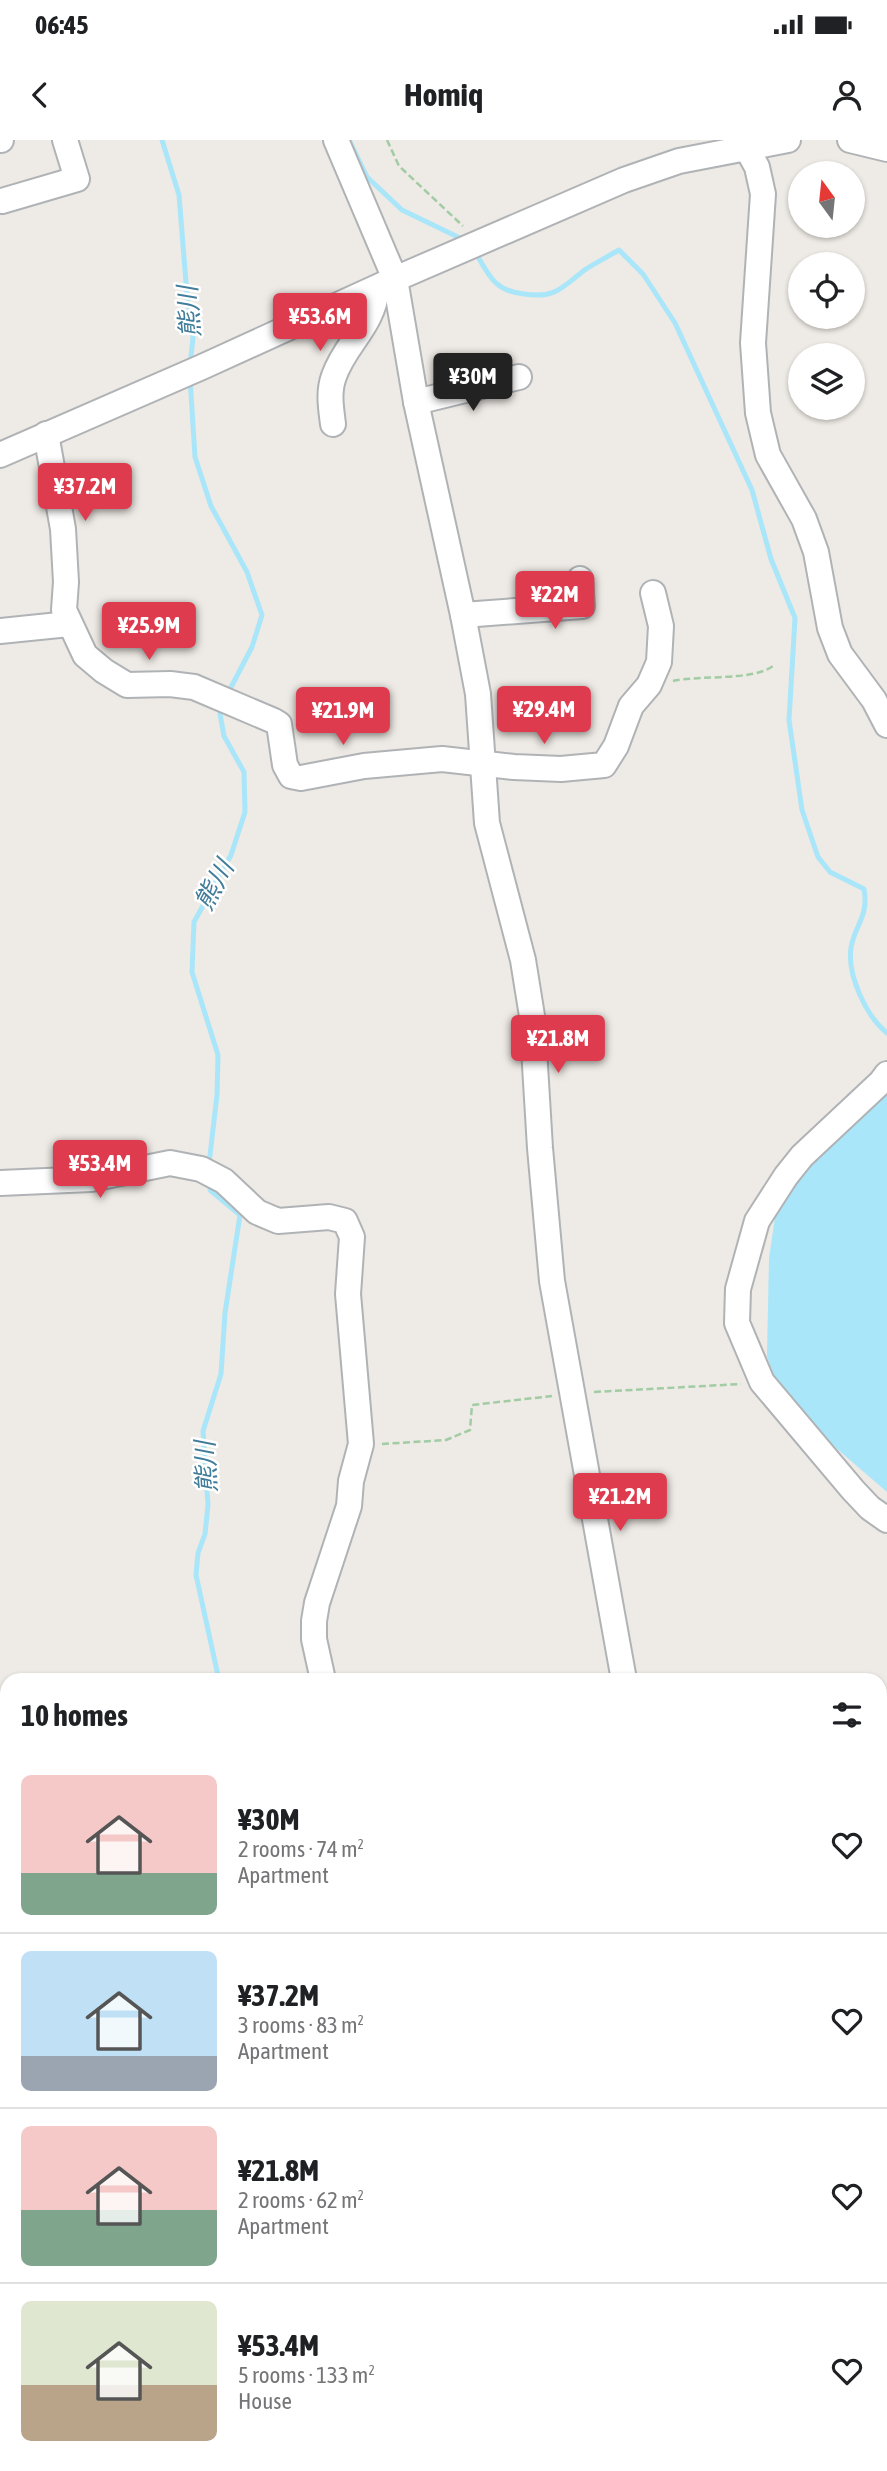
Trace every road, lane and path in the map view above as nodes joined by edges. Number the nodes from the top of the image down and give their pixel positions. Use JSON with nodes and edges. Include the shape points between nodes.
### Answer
{"nodes":[{"id":1,"x":336,"y":140,"type":"edge"},
{"id":2,"x":387,"y":140,"type":"edge"},
{"id":3,"x":788,"y":140,"type":"edge"},
{"id":4,"x":858,"y":141,"type":"edge"},
{"id":5,"x":73,"y":142,"type":"edge"},
{"id":6,"x":744,"y":144,"type":"edge"},
{"id":7,"x":887,"y":149,"type":"edge"},
{"id":8,"x":2,"y":201,"type":"dead end"},
{"id":9,"x":480,"y":242,"type":"junction"},
{"id":10,"x":386,"y":284,"type":"junction"},
{"id":11,"x":519,"y":377,"type":"dead end"},
{"id":12,"x":416,"y":402,"type":"junction"},
{"id":13,"x":333,"y":424,"type":"dead end"},
{"id":14,"x":46,"y":435,"type":"junction"},
{"id":15,"x":0,"y":455,"type":"edge"},
{"id":16,"x":580,"y":579,"type":"dead end"},
{"id":17,"x":653,"y":593,"type":"dead end"},
{"id":18,"x":463,"y":615,"type":"junction"},
{"id":19,"x":69,"y":624,"type":"junction"},
{"id":20,"x":0,"y":631,"type":"edge"},
{"id":21,"x":773,"y":666,"type":"dead end"},
{"id":22,"x":649,"y":685,"type":"junction"},
{"id":23,"x":887,"y":725,"type":"edge"},
{"id":24,"x":483,"y":764,"type":"junction"},
{"id":25,"x":887,"y":1074,"type":"edge"},
{"id":26,"x":0,"y":1184,"type":"edge"},
{"id":27,"x":762,"y":1382,"type":"junction"},
{"id":28,"x":571,"y":1394,"type":"junction"},
{"id":29,"x":362,"y":1444,"type":"junction"},
{"id":30,"x":887,"y":1520,"type":"edge"},
{"id":31,"x":321,"y":1673,"type":"edge"},
{"id":32,"x":623,"y":1673,"type":"edge"}],
"edges":[{"from":1,"to":10,"type":"street"},
{"from":2,"to":9,"type":"path","via":[[400,166]]},
{"from":3,"to":6,"type":"street"},
{"from":4,"to":7,"type":"street"},
{"from":5,"to":8,"type":"street","via":[[78,179]]},
{"from":6,"to":9,"type":"street","via":[[624,180]]},
{"from":6,"to":23,"type":"street","via":[[757,166],[763,194],[753,343],[758,413],[768,455],[804,519],[816,552],[830,628],[840,654]]},
{"from":9,"to":10,"type":"street"},
{"from":10,"to":12,"type":"street"},
{"from":10,"to":13,"type":"street","via":[[334,374],[330,393]]},
{"from":10,"to":14,"type":"street"},
{"from":11,"to":12,"type":"street"},
{"from":12,"to":18,"type":"street"},
{"from":14,"to":15,"type":"street"},
{"from":14,"to":19,"type":"street","via":[[63,528],[64,610]]},
{"from":16,"to":18,"type":"street","via":[[582,606]]},
{"from":17,"to":22,"type":"street","via":[[662,626],[659,662]]},
{"from":18,"to":24,"type":"street","via":[[478,694]]},
{"from":19,"to":20,"type":"street"},
{"from":19,"to":24,"type":"street","via":[[85,655],[127,685],[194,687],[279,724],[291,776],[442,758]]},
{"from":21,"to":22,"type":"path","via":[[740,676],[702,676]]},
{"from":22,"to":24,"type":"street","via":[[631,706],[604,765],[561,769]]},
{"from":24,"to":28,"type":"street","via":[[487,823],[533,1016],[552,1281]]},
{"from":25,"to":27,"type":"street","via":[[802,1156],[757,1221],[738,1289],[737,1324]]},
{"from":26,"to":29,"type":"street","via":[[91,1179],[170,1163],[224,1181],[257,1212],[278,1221],[329,1217],[345,1221],[352,1237],[348,1294]]},
{"from":27,"to":28,"type":"path"},
{"from":27,"to":30,"type":"street","via":[[861,1499]]},
{"from":28,"to":29,"type":"path","via":[[472,1405],[470,1430],[446,1440]]},
{"from":28,"to":32,"type":"street"},
{"from":29,"to":31,"type":"street","via":[[349,1506],[315,1612],[314,1639]]}]}
